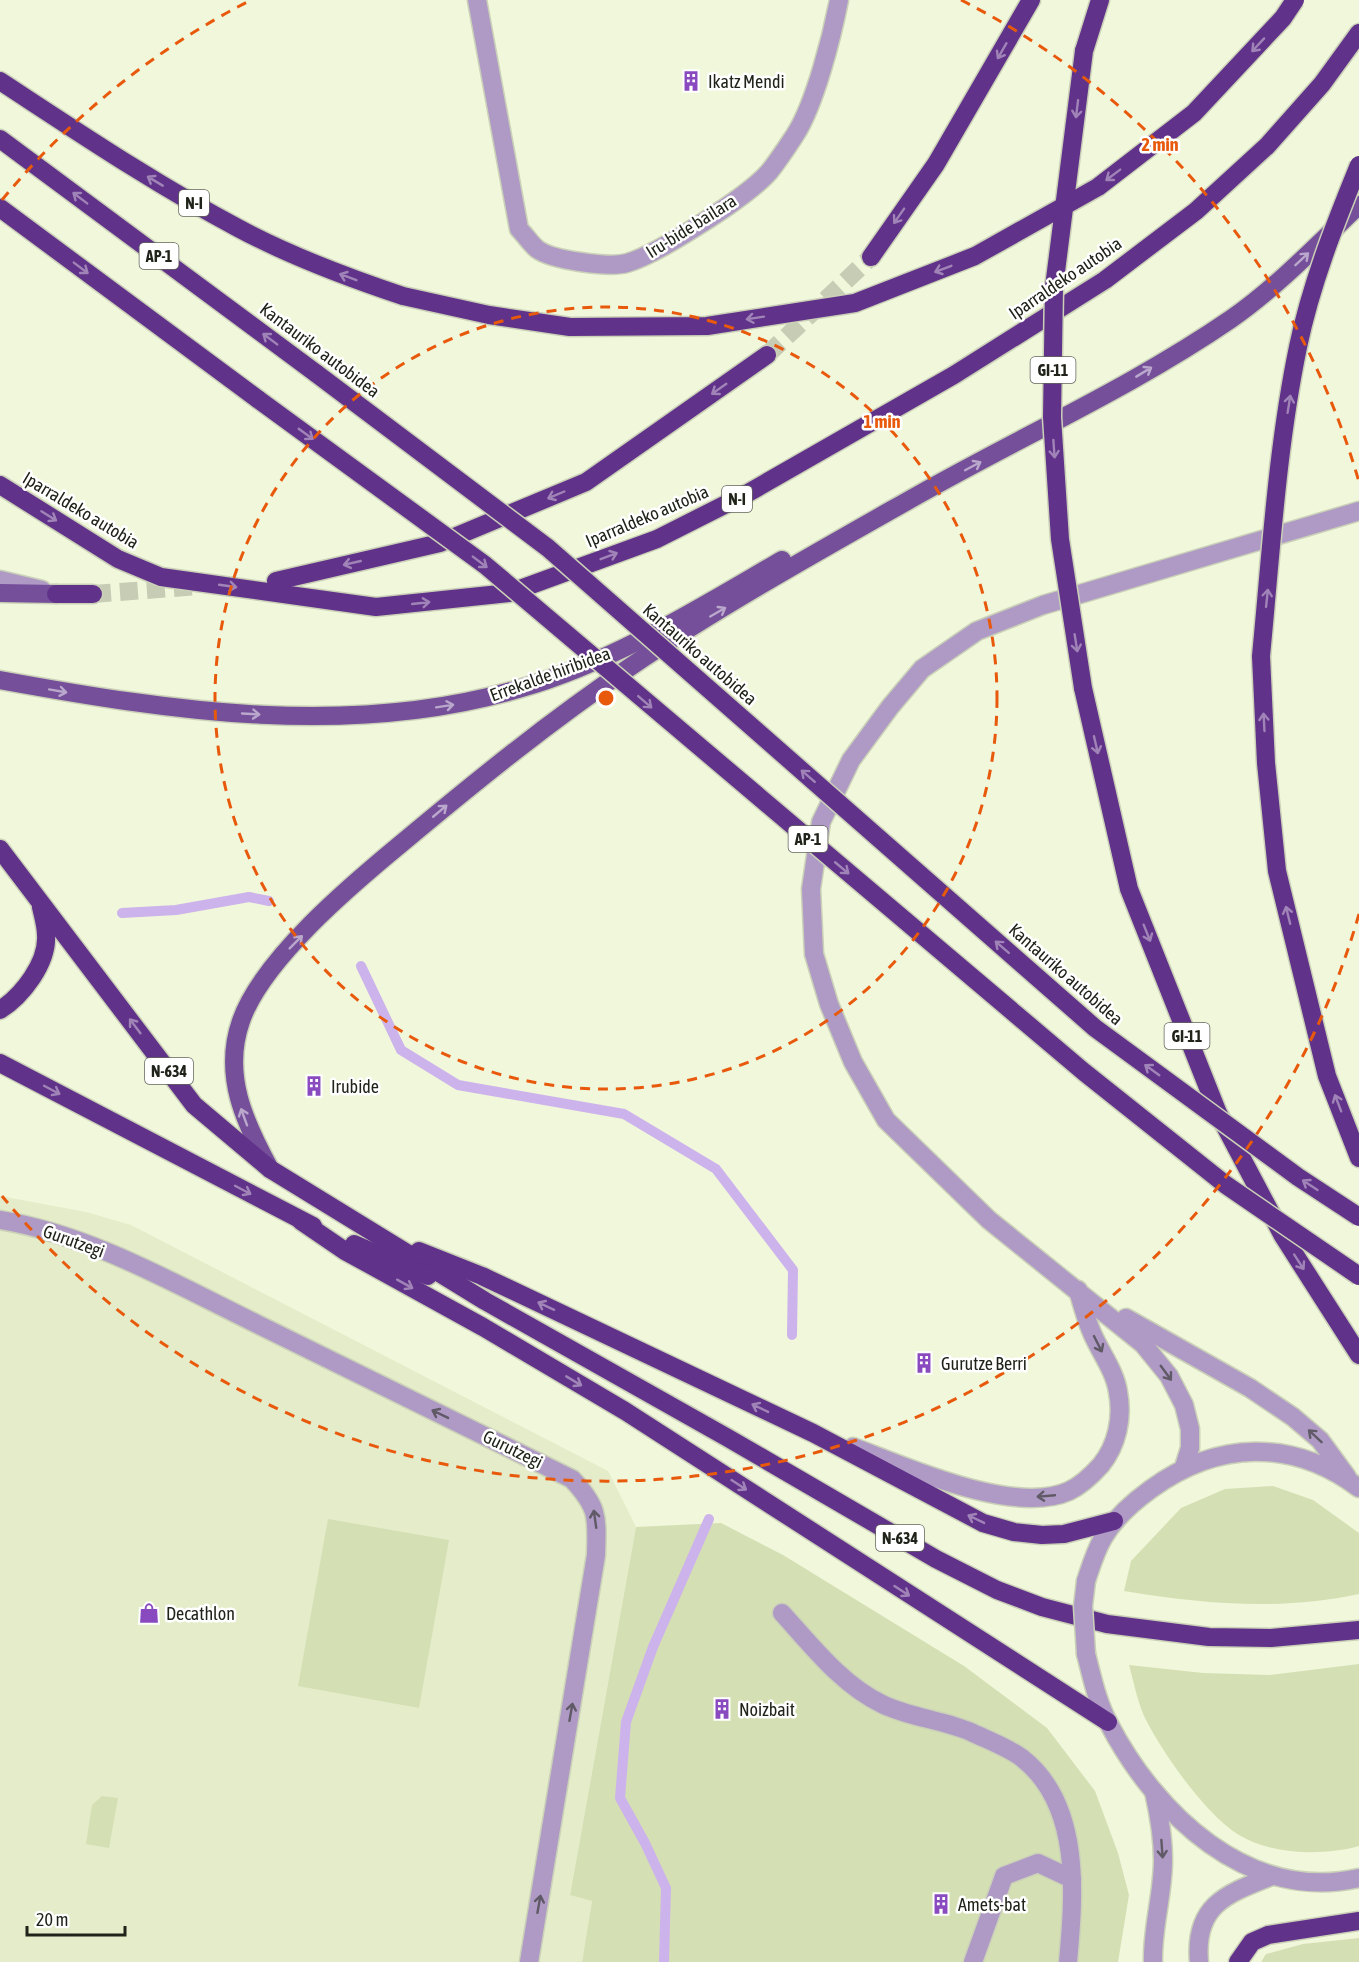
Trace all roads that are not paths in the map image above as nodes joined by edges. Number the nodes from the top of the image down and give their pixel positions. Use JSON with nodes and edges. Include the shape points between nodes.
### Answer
{"nodes":[{"id":1,"x":477,"y":0,"type":"edge"},
{"id":2,"x":839,"y":0,"type":"edge"},
{"id":3,"x":1031,"y":0,"type":"edge"},
{"id":4,"x":1100,"y":0,"type":"edge"},
{"id":5,"x":1295,"y":0,"type":"edge"},
{"id":6,"x":1359,"y":33,"type":"edge"},
{"id":7,"x":0,"y":81,"type":"edge"},
{"id":8,"x":0,"y":139,"type":"edge"},
{"id":9,"x":1359,"y":165,"type":"edge"},
{"id":10,"x":1359,"y":205,"type":"edge"},
{"id":11,"x":0,"y":208,"type":"edge"},
{"id":12,"x":871,"y":257,"type":"tunnel mouth"},
{"id":13,"x":767,"y":355,"type":"tunnel mouth"},
{"id":14,"x":0,"y":485,"type":"edge"},
{"id":15,"x":921,"y":493,"type":"junction"},
{"id":16,"x":1359,"y":511,"type":"edge"},
{"id":17,"x":0,"y":580,"type":"edge"},
{"id":18,"x":276,"y":581,"type":"dead end"},
{"id":19,"x":0,"y":593,"type":"edge"},
{"id":20,"x":56,"y":594,"type":"junction"},
{"id":21,"x":93,"y":594,"type":"tunnel mouth"},
{"id":22,"x":0,"y":680,"type":"edge"},
{"id":23,"x":0,"y":849,"type":"edge"},
{"id":24,"x":41,"y":903,"type":"junction"},
{"id":25,"x":0,"y":1010,"type":"edge"},
{"id":26,"x":0,"y":1063,"type":"edge"},
{"id":27,"x":1359,"y":1158,"type":"edge"},
{"id":28,"x":270,"y":1169,"type":"junction"},
{"id":29,"x":1359,"y":1217,"type":"edge"},
{"id":30,"x":0,"y":1220,"type":"edge"},
{"id":31,"x":301,"y":1221,"type":"junction"},
{"id":32,"x":391,"y":1243,"type":"junction"},
{"id":33,"x":1359,"y":1276,"type":"edge"},
{"id":34,"x":1078,"y":1290,"type":"junction"},
{"id":35,"x":484,"y":1301,"type":"junction"},
{"id":36,"x":1359,"y":1355,"type":"edge"},
{"id":37,"x":813,"y":1433,"type":"junction"},
{"id":38,"x":1184,"y":1467,"type":"junction"},
{"id":39,"x":1355,"y":1485,"type":"edge"},
{"id":40,"x":1114,"y":1521,"type":"junction"},
{"id":41,"x":782,"y":1613,"type":"dead end"},
{"id":42,"x":1359,"y":1630,"type":"edge"},
{"id":43,"x":1108,"y":1722,"type":"junction"},
{"id":44,"x":1154,"y":1792,"type":"junction"},
{"id":45,"x":1272,"y":1876,"type":"junction"},
{"id":46,"x":1359,"y":1878,"type":"edge"},
{"id":47,"x":1072,"y":1879,"type":"junction"},
{"id":48,"x":1359,"y":1921,"type":"edge"},
{"id":49,"x":529,"y":1962,"type":"edge"},
{"id":50,"x":973,"y":1962,"type":"edge"},
{"id":51,"x":1068,"y":1962,"type":"edge"},
{"id":52,"x":1153,"y":1962,"type":"edge"},
{"id":53,"x":1199,"y":1962,"type":"edge"},
{"id":54,"x":1238,"y":1962,"type":"edge"}],
"edges":[{"from":1,"to":2,"type":"street","name":"Iru-bide bailara","via":[[519,229],[539,251],[611,266],[658,249],[704,222],[768,173],[797,132],[833,31]]},
{"from":3,"to":12,"type":"highway","one_way":true,"via":[[936,164]]},
{"from":4,"to":36,"type":"highway","number":"GI-11","one_way":true,"bridge":true,"via":[[1084,51],[1054,287],[1052,417],[1060,538],[1083,688],[1129,889],[1218,1113],[1283,1236]]},
{"from":5,"to":7,"type":"highway","number":"N-I","one_way":true,"bridge":true,"via":[[1283,18],[1194,113],[1098,187],[975,256],[855,303],[707,326],[570,327],[489,315],[403,296],[351,279],[238,229],[153,180]]},
{"from":14,"to":6,"type":"highway","name":"Iparraldeko autobia","number":"N-I","one_way":true,"via":[[118,560],[161,577],[376,607],[509,593],[657,539],[748,494],[944,381],[1105,280],[1196,211],[1267,146],[1322,84]]},
{"from":29,"to":8,"type":"highway","name":"Kantauriko autobidea","number":"AP-1","one_way":true,"bridge":true,"via":[[1095,1028],[549,548]]},
{"from":27,"to":9,"type":"highway","one_way":true,"bridge":true,"via":[[1327,1076],[1277,871],[1261,656],[1281,461],[1298,346],[1327,243]]},
{"from":15,"to":10,"type":"main road","one_way":true,"via":[[1113,391],[1231,319]]},
{"from":11,"to":33,"type":"highway","number":"AP-1","one_way":true,"bridge":true,"via":[[485,565],[1084,1072],[1226,1185]]},
{"from":13,"to":18,"type":"highway","one_way":true,"via":[[586,482],[440,543]]},
{"from":22,"to":15,"type":"main road","name":"Errekalde hiribidea","one_way":true,"via":[[195,711],[292,716],[396,712],[471,702],[523,688],[601,659],[830,534]]},
{"from":28,"to":15,"type":"main road","one_way":true,"via":[[242,1115],[235,1083],[235,1054],[240,1024],[253,994],[279,959],[361,877],[489,771],[628,669]]},
{"from":16,"to":34,"type":"street","via":[[1043,605],[977,631],[922,669],[890,707],[851,760],[821,822],[810,889],[814,954],[853,1062],[886,1120],[989,1220]]},
{"from":17,"to":20,"type":"street"},
{"from":19,"to":20,"type":"main road"},
{"from":20,"to":21,"type":"highway"},
{"from":23,"to":24,"type":"highway","number":"N-634"},
{"from":24,"to":25,"type":"highway","via":[[46,938],[39,965],[11,1003]]},
{"from":28,"to":24,"type":"highway","number":"N-634","one_way":true,"via":[[194,1105]]},
{"from":26,"to":31,"type":"highway","number":"N-634","one_way":true},
{"from":28,"to":32,"type":"highway","number":"N-634"},
{"from":49,"to":30,"type":"street","name":"Gurutzegi","one_way":true,"via":[[596,1555],[597,1518],[590,1498],[572,1479],[172,1282],[84,1242]]},
{"from":31,"to":35,"type":"highway","number":"N-634"},
{"from":31,"to":43,"type":"highway","number":"N-634","one_way":true,"via":[[345,1251],[625,1411]]},
{"from":32,"to":35,"type":"highway","number":"N-634"},
{"from":37,"to":32,"type":"highway","number":"N-634","one_way":true,"via":[[482,1276]]},
{"from":34,"to":37,"type":"street","one_way":true,"via":[[1118,1390],[1120,1414],[1117,1436],[1107,1457],[1091,1477],[1069,1491],[1049,1497],[1024,1497],[956,1485]]},
{"from":34,"to":38,"type":"street","one_way":true,"via":[[1143,1344],[1169,1376],[1184,1405],[1190,1429]]},
{"from":39,"to":34,"type":"street","one_way":true,"via":[[1320,1440],[1293,1417],[1250,1388]]},
{"from":35,"to":42,"type":"highway","number":"N-634","via":[[936,1559],[1042,1607],[1107,1624],[1209,1637],[1271,1638]]},
{"from":40,"to":37,"type":"highway","number":"N-634","one_way":true,"via":[[1064,1534],[1014,1532],[983,1523]]},
{"from":38,"to":39,"type":"street","via":[[1241,1451],[1271,1452],[1297,1456]]},
{"from":38,"to":40,"type":"street","via":[[1142,1495]]},
{"from":40,"to":43,"type":"street","bridge":true,"via":[[1098,1548],[1086,1581],[1083,1606],[1086,1654]]},
{"from":41,"to":47,"type":"street","via":[[836,1672],[882,1704],[972,1732],[1022,1758],[1054,1795],[1068,1841]]},
{"from":43,"to":44,"type":"street"},
{"from":44,"to":45,"type":"street","via":[[1194,1833],[1232,1860]]},
{"from":44,"to":52,"type":"street","one_way":true,"via":[[1161,1822],[1163,1862]]},
{"from":45,"to":46,"type":"street","via":[[1307,1881]]},
{"from":45,"to":53,"type":"street","via":[[1230,1893],[1213,1905],[1203,1924]]},
{"from":47,"to":50,"type":"street","via":[[1038,1863],[1004,1876]]},
{"from":47,"to":51,"type":"street"},
{"from":48,"to":54,"type":"highway","via":[[1268,1935],[1252,1942]]}]}
